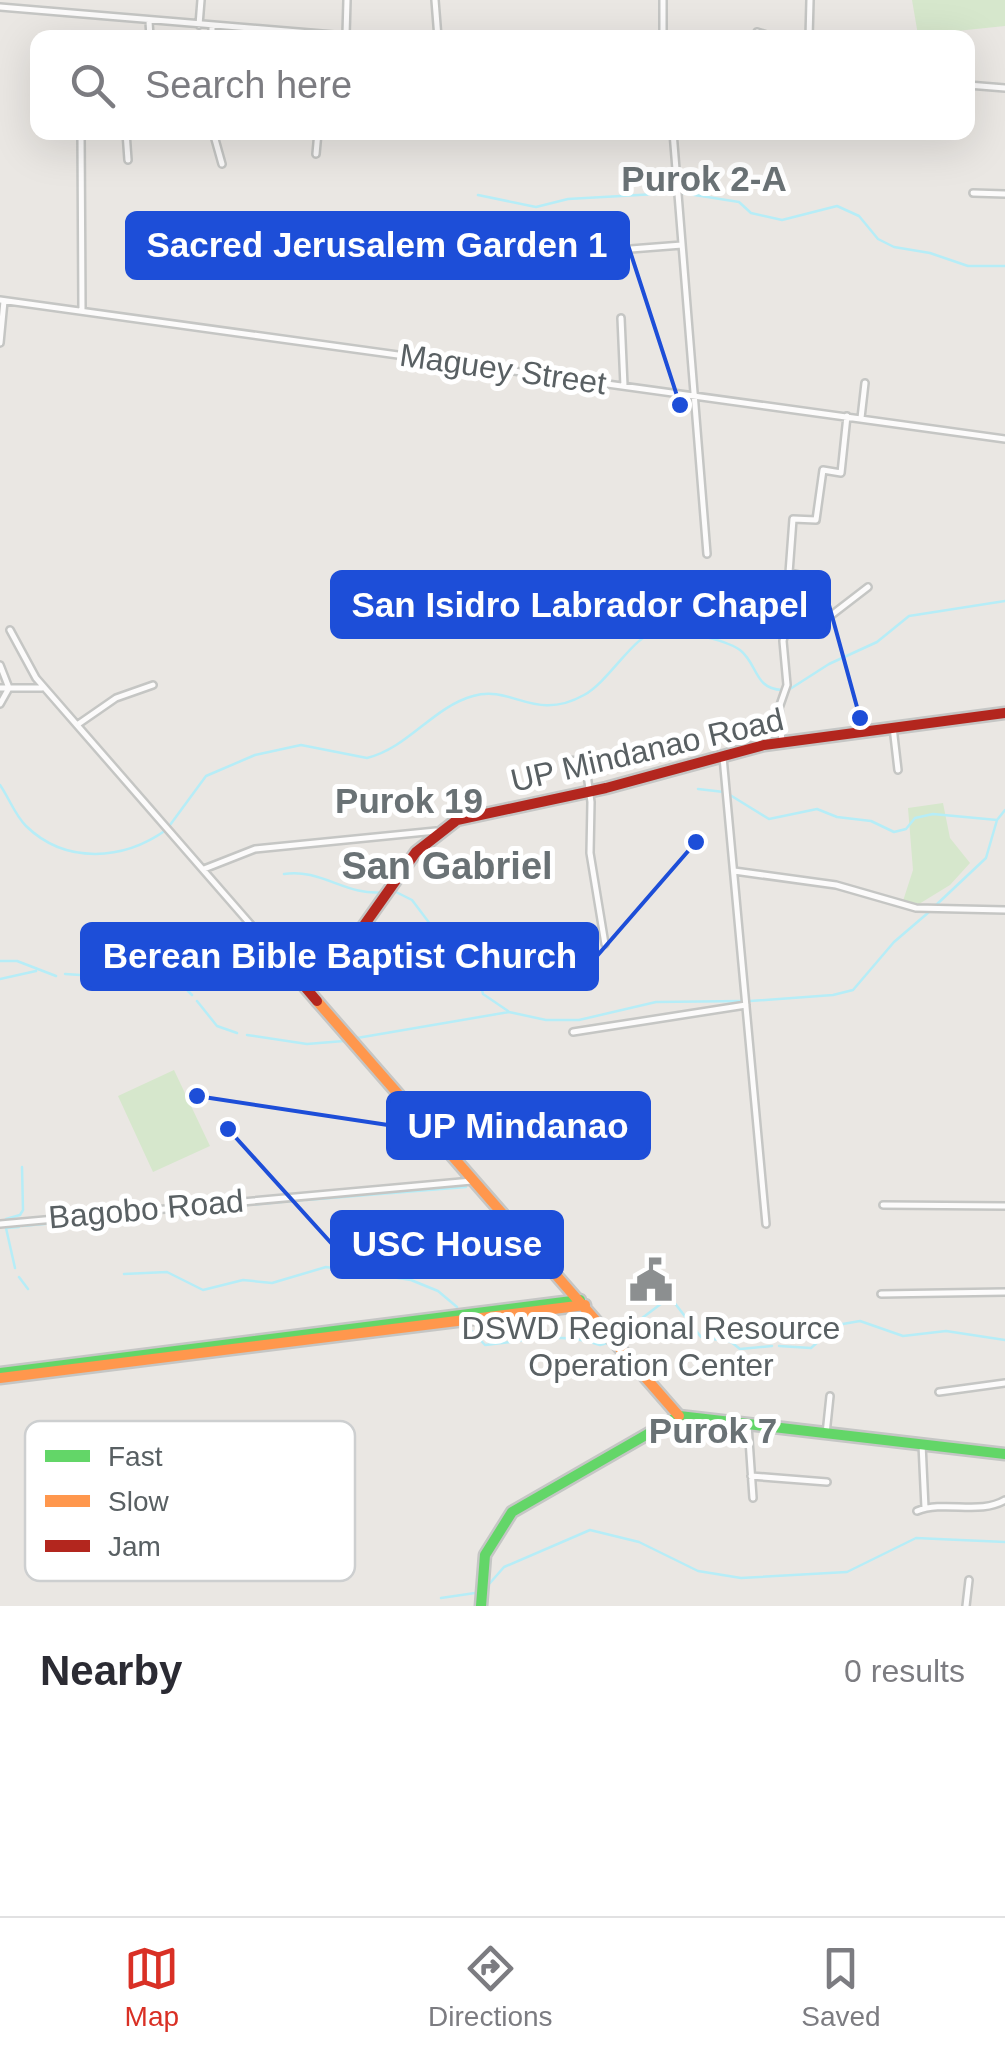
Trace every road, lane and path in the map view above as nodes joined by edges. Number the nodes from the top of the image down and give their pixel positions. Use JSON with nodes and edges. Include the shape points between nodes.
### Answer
{"nodes":[{"id":1,"x":201,"y":0,"type":"edge"},
{"id":2,"x":348,"y":0,"type":"edge"},
{"id":3,"x":435,"y":0,"type":"edge"},
{"id":4,"x":663,"y":0,"type":"edge"},
{"id":5,"x":810,"y":0,"type":"edge"},
{"id":6,"x":0,"y":7,"type":"edge"},
{"id":7,"x":149,"y":21,"type":"junction"},
{"id":8,"x":200,"y":25,"type":"junction"},
{"id":9,"x":212,"y":26,"type":"junction"},
{"id":10,"x":150,"y":30,"type":"edge"},
{"id":11,"x":212,"y":30,"type":"edge"},
{"id":12,"x":255,"y":30,"type":"edge"},
{"id":13,"x":348,"y":30,"type":"edge"},
{"id":14,"x":437,"y":30,"type":"edge"},
{"id":15,"x":663,"y":30,"type":"edge"},
{"id":16,"x":809,"y":30,"type":"edge"},
{"id":17,"x":975,"y":86,"type":"edge"},
{"id":18,"x":1005,"y":88,"type":"edge"},
{"id":19,"x":81,"y":140,"type":"edge"},
{"id":20,"x":127,"y":140,"type":"edge"},
{"id":21,"x":215,"y":140,"type":"edge"},
{"id":22,"x":317,"y":140,"type":"edge"},
{"id":23,"x":674,"y":140,"type":"edge"},
{"id":24,"x":316,"y":154,"type":"dead end"},
{"id":25,"x":128,"y":160,"type":"dead end"},
{"id":26,"x":222,"y":164,"type":"dead end"},
{"id":27,"x":677,"y":186,"type":"junction"},
{"id":28,"x":716,"y":188,"type":"dead end"},
{"id":29,"x":973,"y":193,"type":"dead end"},
{"id":30,"x":1005,"y":194,"type":"edge"},
{"id":31,"x":682,"y":245,"type":"junction"},
{"id":32,"x":605,"y":251,"type":"dead end"},
{"id":33,"x":2,"y":301,"type":"edge"},
{"id":34,"x":82,"y":310,"type":"junction"},
{"id":35,"x":620,"y":318,"type":"dead end"},
{"id":36,"x":0,"y":343,"type":"edge"},
{"id":37,"x":866,"y":383,"type":"dead end"},
{"id":38,"x":624,"y":386,"type":"junction"},
{"id":39,"x":694,"y":395,"type":"junction"},
{"id":40,"x":846,"y":416,"type":"junction"},
{"id":41,"x":861,"y":418,"type":"junction"},
{"id":42,"x":1005,"y":439,"type":"edge"},
{"id":43,"x":707,"y":554,"type":"dead end"},
{"id":44,"x":868,"y":587,"type":"dead end"},
{"id":45,"x":792,"y":616,"type":"junction"},
{"id":46,"x":10,"y":630,"type":"dead end"},
{"id":47,"x":0,"y":664,"type":"edge"},
{"id":48,"x":153,"y":685,"type":"dead end"},
{"id":49,"x":0,"y":688,"type":"edge"},
{"id":50,"x":8,"y":688,"type":"junction"},
{"id":51,"x":44,"y":688,"type":"junction"},
{"id":52,"x":0,"y":704,"type":"edge"},
{"id":53,"x":1005,"y":713,"type":"edge"},
{"id":54,"x":77,"y":725,"type":"junction"},
{"id":55,"x":893,"y":728,"type":"junction"},
{"id":56,"x":782,"y":742,"type":"junction"},
{"id":57,"x":723,"y":754,"type":"junction"},
{"id":58,"x":563,"y":760,"type":"dead end"},
{"id":59,"x":898,"y":770,"type":"dead end"},
{"id":60,"x":590,"y":791,"type":"junction"},
{"id":61,"x":438,"y":831,"type":"junction"},
{"id":62,"x":204,"y":869,"type":"junction"},
{"id":63,"x":734,"y":871,"type":"junction"},
{"id":64,"x":1005,"y":910,"type":"edge"},
{"id":65,"x":605,"y":944,"type":"dead end"},
{"id":66,"x":304,"y":980,"type":"junction"},
{"id":67,"x":746,"y":1005,"type":"junction"},
{"id":68,"x":573,"y":1032,"type":"dead end"},
{"id":69,"x":472,"y":1181,"type":"junction"},
{"id":70,"x":883,"y":1205,"type":"dead end"},
{"id":71,"x":1005,"y":1206,"type":"edge"},
{"id":72,"x":0,"y":1224,"type":"edge"},
{"id":73,"x":766,"y":1224,"type":"dead end"},
{"id":74,"x":1005,"y":1292,"type":"edge"},
{"id":75,"x":881,"y":1294,"type":"dead end"},
{"id":76,"x":582,"y":1302,"type":"junction"},
{"id":77,"x":0,"y":1376,"type":"edge"},
{"id":78,"x":1005,"y":1384,"type":"edge"},
{"id":79,"x":939,"y":1392,"type":"dead end"},
{"id":80,"x":830,"y":1396,"type":"dead end"},
{"id":81,"x":678,"y":1416,"type":"junction"},
{"id":82,"x":748,"y":1425,"type":"junction"},
{"id":83,"x":826,"y":1434,"type":"junction"},
{"id":84,"x":922,"y":1444,"type":"junction"},
{"id":85,"x":1005,"y":1454,"type":"edge"},
{"id":86,"x":752,"y":1476,"type":"junction"},
{"id":87,"x":827,"y":1482,"type":"dead end"},
{"id":88,"x":753,"y":1498,"type":"dead end"},
{"id":89,"x":1005,"y":1500,"type":"edge"},
{"id":90,"x":926,"y":1508,"type":"junction"},
{"id":91,"x":917,"y":1511,"type":"dead end"},
{"id":92,"x":969,"y":1580,"type":"dead end"},
{"id":93,"x":482,"y":1606,"type":"edge"},
{"id":94,"x":966,"y":1606,"type":"edge"}],
"edges":[{"from":1,"to":8,"type":"street"},
{"from":2,"to":13,"type":"street"},
{"from":3,"to":14,"type":"street"},
{"from":4,"to":15,"type":"street"},
{"from":5,"to":16,"type":"street"},
{"from":6,"to":7,"type":"street"},
{"from":7,"to":8,"type":"street"},
{"from":7,"to":10,"type":"street"},
{"from":8,"to":9,"type":"street"},
{"from":9,"to":11,"type":"street"},
{"from":9,"to":12,"type":"street"},
{"from":17,"to":18,"type":"street"},
{"from":19,"to":34,"type":"street"},
{"from":20,"to":25,"type":"street"},
{"from":21,"to":26,"type":"street"},
{"from":22,"to":24,"type":"street"},
{"from":23,"to":27,"type":"street"},
{"from":27,"to":28,"type":"street"},
{"from":27,"to":31,"type":"street"},
{"from":29,"to":30,"type":"street"},
{"from":31,"to":32,"type":"street"},
{"from":31,"to":39,"type":"street"},
{"from":33,"to":34,"type":"street","name":"Maguey Street"},
{"from":33,"to":36,"type":"street"},
{"from":34,"to":38,"type":"street","name":"Maguey Street"},
{"from":35,"to":38,"type":"street"},
{"from":37,"to":41,"type":"street"},
{"from":38,"to":39,"type":"street","name":"Maguey Street"},
{"from":39,"to":40,"type":"street","name":"Maguey Street"},
{"from":39,"to":43,"type":"street"},
{"from":40,"to":41,"type":"street","name":"Maguey Street"},
{"from":40,"to":45,"type":"street","via":[[841,473],[823,470],[816,520],[792,519],[789,573],[799,575]]},
{"from":41,"to":42,"type":"street","name":"Maguey Street"},
{"from":44,"to":45,"type":"street","via":[[829,617]]},
{"from":45,"to":56,"type":"street","via":[[783,641]]},
{"from":46,"to":51,"type":"street"},
{"from":47,"to":50,"type":"street"},
{"from":48,"to":54,"type":"street","via":[[116,698]]},
{"from":49,"to":50,"type":"street"},
{"from":50,"to":51,"type":"street"},
{"from":50,"to":52,"type":"street"},
{"from":51,"to":54,"type":"street"},
{"from":53,"to":55,"type":"street","name":"UP Mindanao Road"},
{"from":54,"to":62,"type":"street"},
{"from":55,"to":56,"type":"street","name":"UP Mindanao Road"},
{"from":55,"to":59,"type":"street"},
{"from":56,"to":57,"type":"street","name":"UP Mindanao Road"},
{"from":57,"to":60,"type":"street","name":"UP Mindanao Road"},
{"from":57,"to":63,"type":"street"},
{"from":58,"to":60,"type":"street","via":[[585,760]]},
{"from":60,"to":61,"type":"street","name":"UP Mindanao Road","via":[[457,820]]},
{"from":60,"to":65,"type":"street","via":[[590,853]]},
{"from":61,"to":62,"type":"street","via":[[255,849]]},
{"from":61,"to":66,"type":"street","name":"UP Mindanao Road","via":[[358,940]]},
{"from":62,"to":66,"type":"street"},
{"from":63,"to":64,"type":"street","via":[[824,883],[916,908]]},
{"from":63,"to":67,"type":"street"},
{"from":66,"to":69,"type":"street"},
{"from":67,"to":68,"type":"street"},
{"from":67,"to":73,"type":"street"},
{"from":69,"to":72,"type":"street","name":"Bagobo Road"},
{"from":69,"to":76,"type":"street"},
{"from":70,"to":71,"type":"street"},
{"from":74,"to":75,"type":"street"},
{"from":76,"to":77,"type":"street"},
{"from":76,"to":81,"type":"street"},
{"from":78,"to":79,"type":"street"},
{"from":80,"to":83,"type":"street"},
{"from":81,"to":82,"type":"street"},
{"from":81,"to":93,"type":"street","via":[[512,1512],[483,1557]]},
{"from":82,"to":83,"type":"street"},
{"from":82,"to":86,"type":"street"},
{"from":83,"to":84,"type":"street"},
{"from":84,"to":85,"type":"street"},
{"from":84,"to":90,"type":"street"},
{"from":86,"to":87,"type":"street"},
{"from":86,"to":88,"type":"street"},
{"from":89,"to":90,"type":"street"},
{"from":90,"to":91,"type":"street"},
{"from":92,"to":94,"type":"street"}]}
